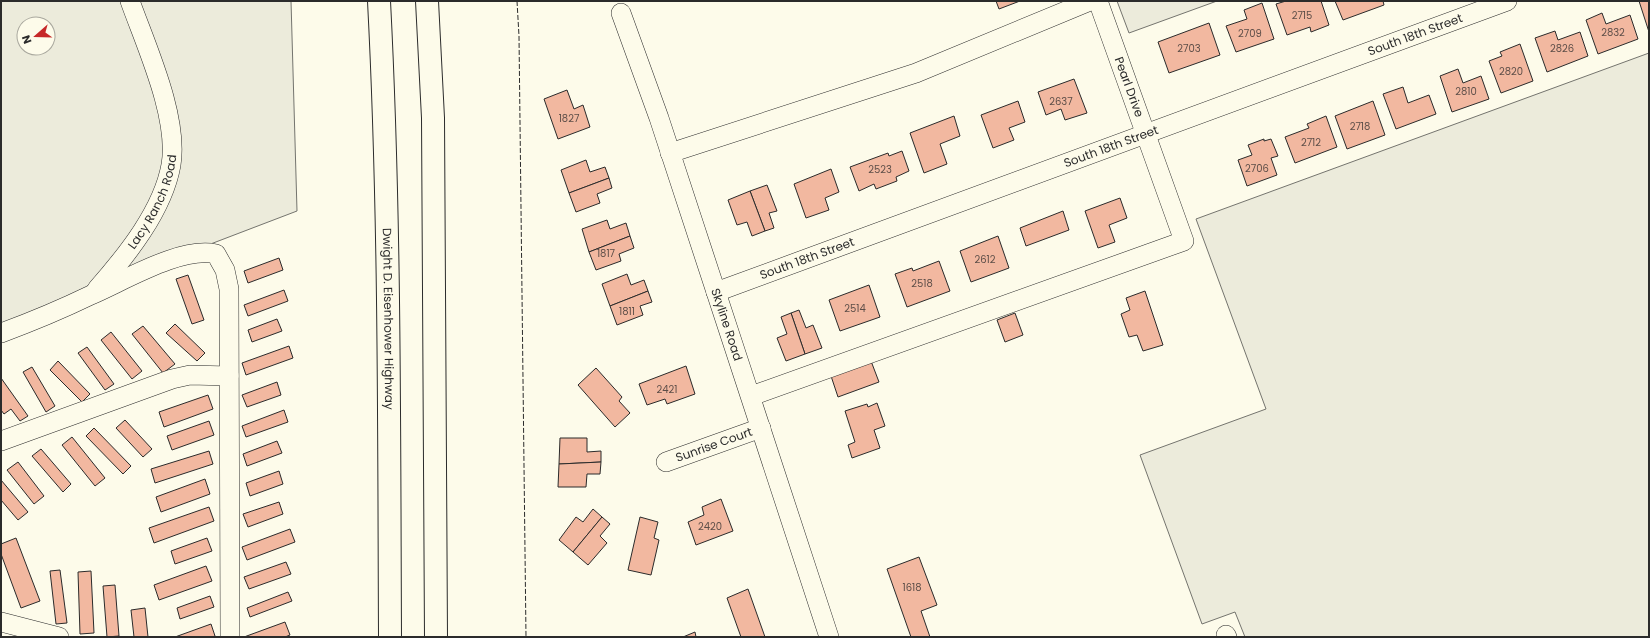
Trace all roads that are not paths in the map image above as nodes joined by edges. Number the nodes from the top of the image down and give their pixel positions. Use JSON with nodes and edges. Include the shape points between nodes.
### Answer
{"nodes":[{"id":1,"x":130,"y":1,"type":"edge"},
{"id":2,"x":379,"y":1,"type":"edge"},
{"id":3,"x":427,"y":1,"type":"edge"},
{"id":4,"x":1090,"y":1,"type":"edge"},
{"id":5,"x":1098,"y":1,"type":"edge"},
{"id":6,"x":1507,"y":1,"type":"edge"},
{"id":7,"x":621,"y":12,"type":"dead end"},
{"id":8,"x":1146,"y":133,"type":"junction"},
{"id":9,"x":670,"y":153,"type":"junction"},
{"id":10,"x":716,"y":292,"type":"junction"},
{"id":11,"x":90,"y":296,"type":"junction"},
{"id":12,"x":1,"y":333,"type":"edge"},
{"id":13,"x":229,"y":376,"type":"junction"},
{"id":14,"x":751,"y":396,"type":"junction"},
{"id":15,"x":761,"y":428,"type":"junction"},
{"id":16,"x":1,"y":441,"type":"edge"},
{"id":17,"x":666,"y":462,"type":"dead end"},
{"id":18,"x":1,"y":622,"type":"edge"},
{"id":19,"x":60,"y":637,"type":"edge"},
{"id":20,"x":230,"y":637,"type":"edge"},
{"id":21,"x":390,"y":637,"type":"edge"},
{"id":22,"x":436,"y":637,"type":"edge"},
{"id":23,"x":829,"y":637,"type":"edge"}],
"edges":[{"from":1,"to":11,"type":"street","name":"Lacy Ranch Road","via":[[158,77],[171,134],[171,165],[160,198],[141,232],[123,260]]},
{"from":2,"to":21,"type":"highway","name":"Dwight D. Eisenhower Highway","via":[[388,359]]},
{"from":3,"to":22,"type":"highway","via":[[433,118]]},
{"from":4,"to":9,"type":"street","via":[[916,73]]},
{"from":5,"to":8,"type":"street","name":"Pearl Drive"},
{"from":6,"to":8,"type":"street","name":"South 18th Street"},
{"from":7,"to":9,"type":"street","name":"Skyline Road"},
{"from":8,"to":10,"type":"street","name":"South 18th Street"},
{"from":8,"to":14,"type":"street","name":"Pearl Drive","via":[[1184,241]]},
{"from":9,"to":10,"type":"street","name":"Skyline Road"},
{"from":10,"to":14,"type":"street","name":"Skyline Road"},
{"from":11,"to":12,"type":"street","name":"Lacy Ranch Road"},
{"from":11,"to":13,"type":"street","via":[[153,266],[187,254],[205,251],[216,254],[225,270],[229,289]]},
{"from":13,"to":16,"type":"street","via":[[190,375],[172,379]]},
{"from":13,"to":20,"type":"street"},
{"from":14,"to":15,"type":"street","name":"Skyline Road"},
{"from":15,"to":17,"type":"street","name":"Sunrise Court"},
{"from":15,"to":23,"type":"street","name":"Skyline Road"},
{"from":18,"to":19,"type":"street"}]}
